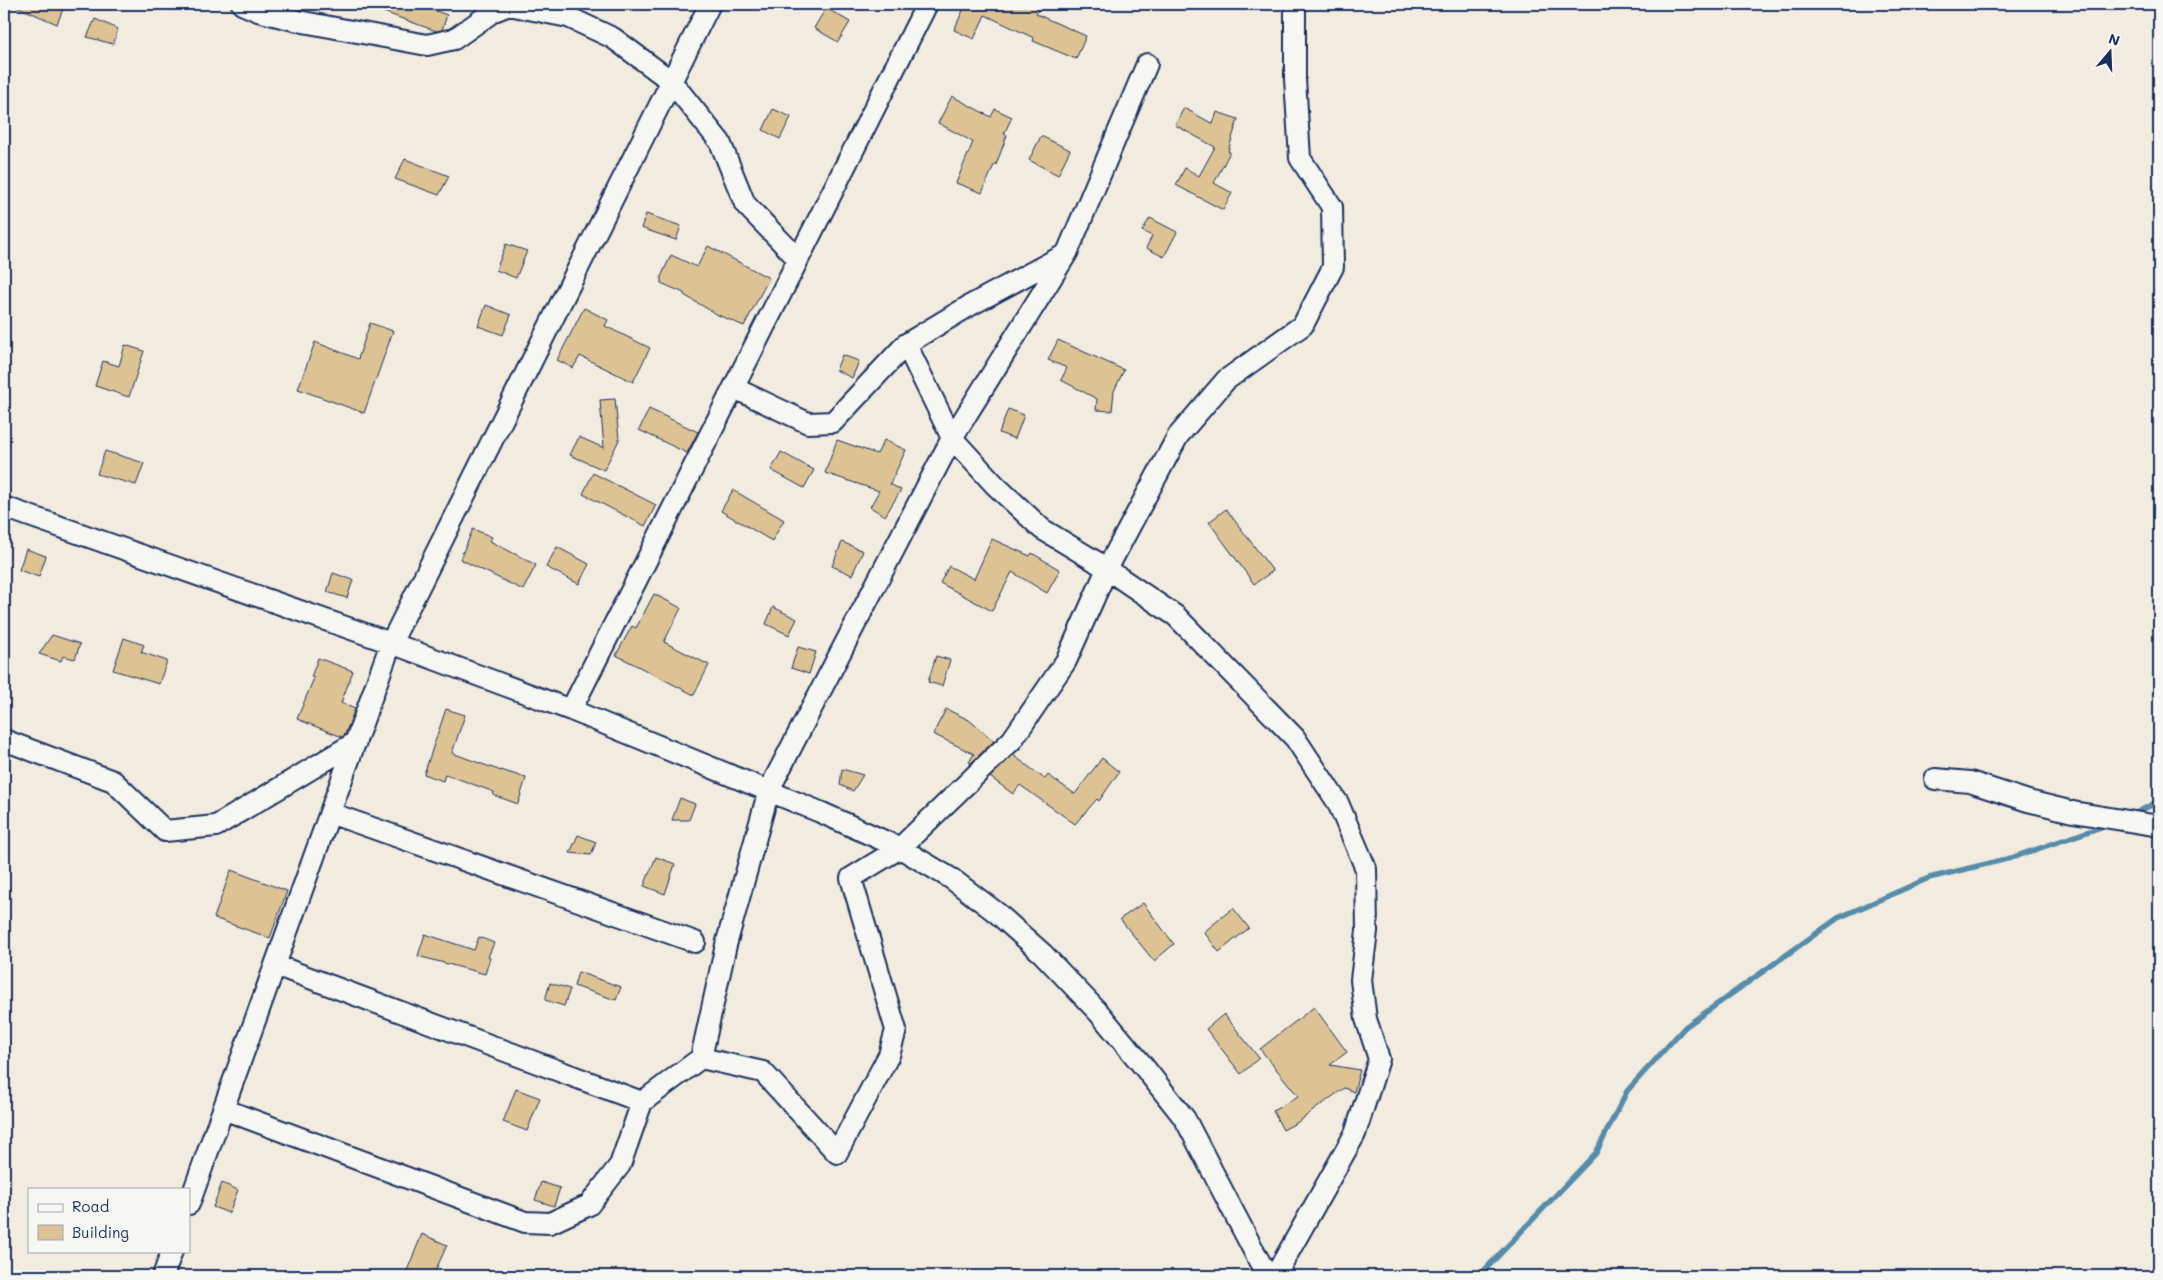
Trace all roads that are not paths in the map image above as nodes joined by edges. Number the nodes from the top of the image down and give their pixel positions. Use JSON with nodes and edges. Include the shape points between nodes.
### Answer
{"nodes":[{"id":1,"x":242,"y":4,"type":"edge"},
{"id":2,"x":710,"y":4,"type":"edge"},
{"id":3,"x":927,"y":4,"type":"edge"},
{"id":4,"x":1295,"y":4,"type":"edge"},
{"id":5,"x":1147,"y":64,"type":"dead end"},
{"id":6,"x":671,"y":81,"type":"junction"},
{"id":7,"x":1067,"y":253,"type":"junction"},
{"id":8,"x":798,"y":259,"type":"junction"},
{"id":9,"x":906,"y":344,"type":"junction"},
{"id":10,"x":734,"y":388,"type":"junction"},
{"id":11,"x":952,"y":438,"type":"junction"},
{"id":12,"x":4,"y":507,"type":"edge"},
{"id":13,"x":1107,"y":569,"type":"junction"},
{"id":14,"x":391,"y":643,"type":"junction"},
{"id":15,"x":571,"y":710,"type":"junction"},
{"id":16,"x":4,"y":740,"type":"edge"},
{"id":17,"x":356,"y":742,"type":"junction"},
{"id":18,"x":1935,"y":779,"type":"dead end"},
{"id":19,"x":769,"y":790,"type":"junction"},
{"id":20,"x":330,"y":813,"type":"junction"},
{"id":21,"x":2159,"y":826,"type":"edge"},
{"id":22,"x":900,"y":848,"type":"junction"},
{"id":23,"x":695,"y":942,"type":"dead end"},
{"id":24,"x":275,"y":965,"type":"junction"},
{"id":25,"x":701,"y":1058,"type":"junction"},
{"id":26,"x":642,"y":1102,"type":"junction"},
{"id":27,"x":223,"y":1109,"type":"junction"},
{"id":28,"x":190,"y":1201,"type":"edge"},
{"id":29,"x":172,"y":1252,"type":"edge"},
{"id":30,"x":163,"y":1276,"type":"edge"},
{"id":31,"x":1267,"y":1276,"type":"edge"},
{"id":32,"x":1275,"y":1276,"type":"edge"}],
"edges":[{"from":1,"to":6,"type":"street","via":[[298,22],[427,45],[454,39],[494,11],[509,5],[568,17],[613,38]]},
{"from":2,"to":6,"type":"street"},
{"from":3,"to":8,"type":"street"},
{"from":4,"to":13,"type":"street","via":[[1300,158],[1332,207],[1333,267],[1303,325],[1226,380],[1178,436]]},
{"from":5,"to":7,"type":"street"},
{"from":6,"to":8,"type":"street","via":[[720,142],[745,204]]},
{"from":6,"to":14,"type":"street"},
{"from":7,"to":9,"type":"street"},
{"from":7,"to":11,"type":"street"},
{"from":8,"to":10,"type":"street"},
{"from":9,"to":10,"type":"street","via":[[833,422],[808,423]]},
{"from":9,"to":11,"type":"street"},
{"from":10,"to":15,"type":"street"},
{"from":11,"to":13,"type":"street","via":[[1042,529]]},
{"from":11,"to":19,"type":"street"},
{"from":12,"to":14,"type":"street"},
{"from":13,"to":22,"type":"street","via":[[1066,661],[1012,740]]},
{"from":13,"to":32,"type":"street","via":[[1176,616],[1295,738],[1338,803],[1366,869],[1367,931],[1361,980],[1366,1019],[1379,1059],[1355,1134]]},
{"from":14,"to":15,"type":"street"},
{"from":14,"to":17,"type":"street"},
{"from":15,"to":19,"type":"street"},
{"from":16,"to":17,"type":"street","via":[[113,781],[165,830],[216,826]]},
{"from":17,"to":20,"type":"street"},
{"from":18,"to":21,"type":"street","via":[[1970,782],[2073,812]]},
{"from":19,"to":22,"type":"street"},
{"from":19,"to":25,"type":"street","via":[[726,945]]},
{"from":20,"to":23,"type":"street"},
{"from":20,"to":24,"type":"street"},
{"from":22,"to":25,"type":"street","via":[[851,878],[896,1030],[889,1055],[837,1153],[763,1072]]},
{"from":22,"to":31,"type":"street","via":[[952,879],[997,913],[1100,1014],[1185,1119]]},
{"from":24,"to":26,"type":"street"},
{"from":24,"to":27,"type":"street"},
{"from":25,"to":26,"type":"street"},
{"from":26,"to":27,"type":"street","via":[[620,1165],[589,1205],[550,1224],[525,1222]]},
{"from":27,"to":28,"type":"street"},
{"from":29,"to":30,"type":"street"}]}
